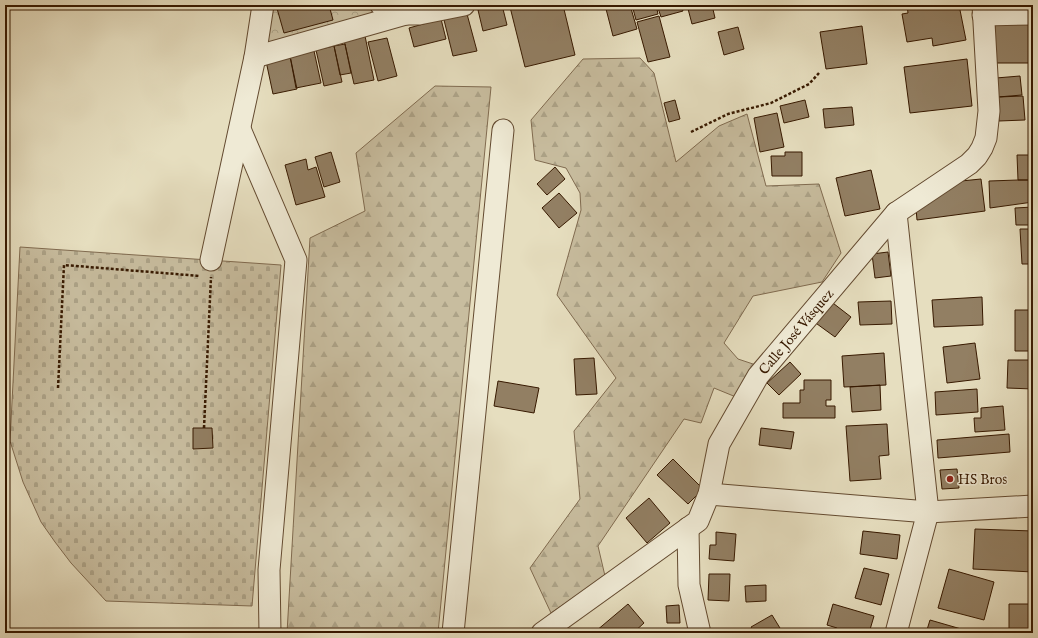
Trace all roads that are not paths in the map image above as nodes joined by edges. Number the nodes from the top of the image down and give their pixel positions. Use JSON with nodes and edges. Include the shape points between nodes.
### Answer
{"nodes":[{"id":1,"x":263,"y":5,"type":"edge"},
{"id":2,"x":381,"y":5,"type":"edge"},
{"id":3,"x":464,"y":5,"type":"edge"},
{"id":4,"x":983,"y":10,"type":"edge"},
{"id":5,"x":406,"y":14,"type":"junction"},
{"id":6,"x":1033,"y":14,"type":"edge"},
{"id":7,"x":256,"y":57,"type":"junction"},
{"id":8,"x":240,"y":129,"type":"junction"},
{"id":9,"x":503,"y":130,"type":"dead end"},
{"id":10,"x":896,"y":213,"type":"junction"},
{"id":11,"x":207,"y":268,"type":"road end"},
{"id":12,"x":708,"y":494,"type":"junction"},
{"id":13,"x":1033,"y":506,"type":"edge"},
{"id":14,"x":928,"y":512,"type":"junction"},
{"id":15,"x":688,"y":528,"type":"junction"},
{"id":16,"x":270,"y":633,"type":"edge"},
{"id":17,"x":453,"y":633,"type":"edge"},
{"id":18,"x":542,"y":633,"type":"edge"},
{"id":19,"x":700,"y":633,"type":"edge"},
{"id":20,"x":896,"y":633,"type":"edge"}],
"edges":[{"from":1,"to":7,"type":"street"},
{"from":2,"to":5,"type":"street"},
{"from":3,"to":5,"type":"street","via":[[433,12]]},
{"from":4,"to":6,"type":"street"},
{"from":4,"to":10,"type":"street","name":"Calle José Vásquez","via":[[989,111],[986,138],[982,148],[969,164]]},
{"from":5,"to":7,"type":"street"},
{"from":7,"to":8,"type":"street"},
{"from":8,"to":11,"type":"street"},
{"from":8,"to":16,"type":"street","via":[[296,260],[268,570]]},
{"from":9,"to":17,"type":"street"},
{"from":10,"to":12,"type":"street","name":"Calle José Vásquez","via":[[758,376],[719,444]]},
{"from":10,"to":14,"type":"street"},
{"from":12,"to":14,"type":"street"},
{"from":12,"to":15,"type":"street","name":"Calle José Vásquez","via":[[698,521]]},
{"from":13,"to":14,"type":"street"},
{"from":14,"to":20,"type":"street"},
{"from":15,"to":18,"type":"street","name":"Calle José Vásquez"},
{"from":15,"to":19,"type":"street","via":[[689,585]]}]}
